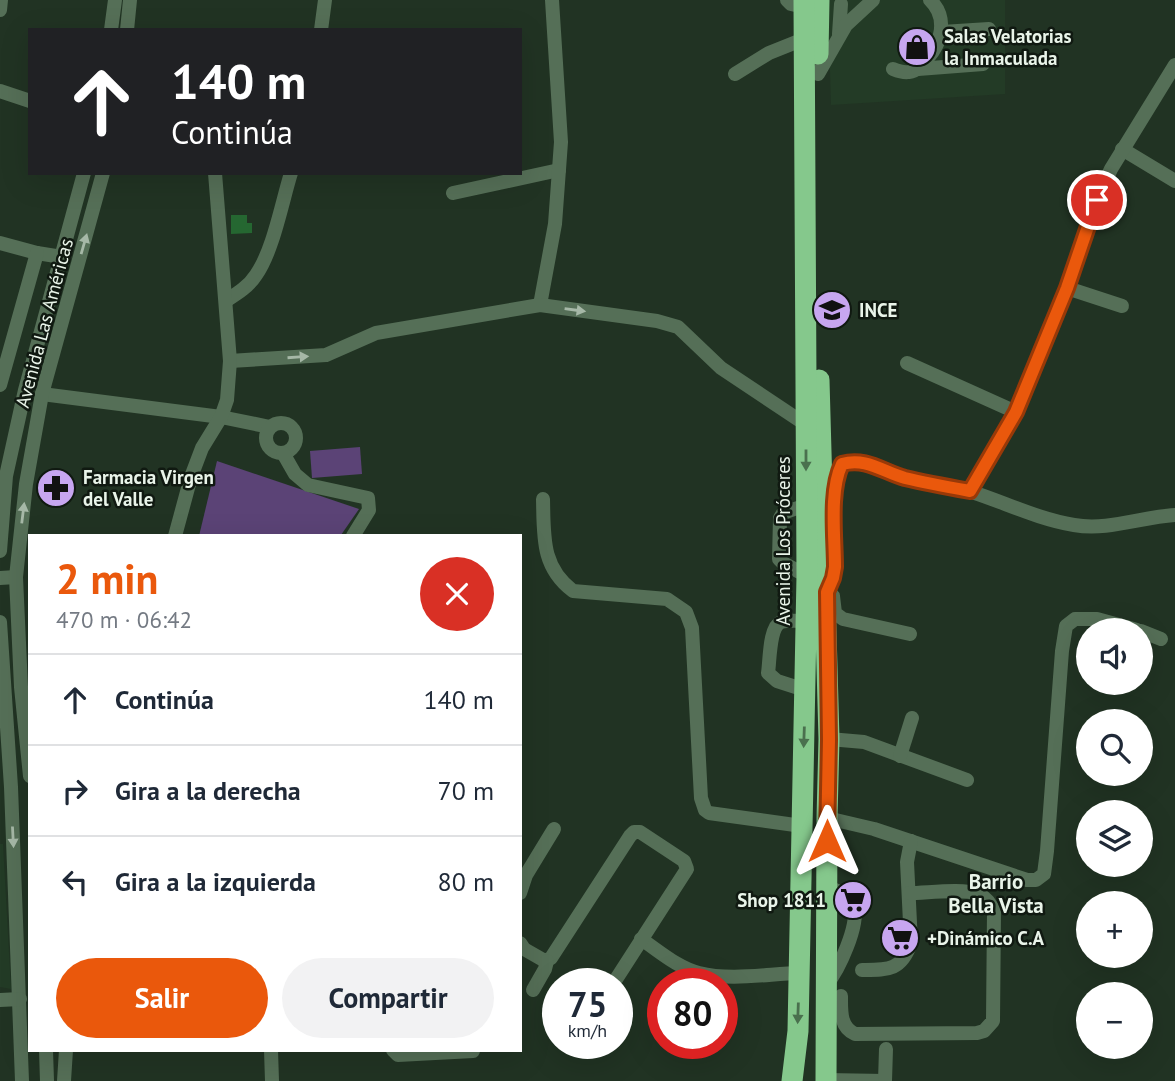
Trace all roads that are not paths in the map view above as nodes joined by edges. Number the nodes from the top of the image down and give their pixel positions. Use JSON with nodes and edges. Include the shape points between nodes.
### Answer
{"nodes":[{"id":1,"x":1,"y":0,"type":"edge"},
{"id":2,"x":115,"y":0,"type":"edge"},
{"id":3,"x":130,"y":0,"type":"edge"},
{"id":4,"x":325,"y":0,"type":"edge"},
{"id":5,"x":552,"y":0,"type":"edge"},
{"id":6,"x":930,"y":0,"type":"edge"},
{"id":7,"x":804,"y":2,"type":"edge"},
{"id":8,"x":838,"y":2,"type":"edge"},
{"id":9,"x":868,"y":4,"type":"edge"},
{"id":10,"x":0,"y":10,"type":"edge"},
{"id":11,"x":111,"y":28,"type":"edge"},
{"id":12,"x":127,"y":28,"type":"edge"},
{"id":13,"x":321,"y":28,"type":"edge"},
{"id":14,"x":989,"y":29,"type":"dead end"},
{"id":15,"x":942,"y":32,"type":"junction"},
{"id":16,"x":804,"y":39,"type":"junction"},
{"id":17,"x":839,"y":39,"type":"junction"},
{"id":18,"x":983,"y":64,"type":"dead end"},
{"id":19,"x":1175,"y":65,"type":"edge"},
{"id":20,"x":893,"y":69,"type":"dead end"},
{"id":21,"x":918,"y":69,"type":"junction"},
{"id":22,"x":735,"y":74,"type":"dead end"},
{"id":23,"x":818,"y":74,"type":"junction"},
{"id":24,"x":0,"y":91,"type":"edge"},
{"id":25,"x":28,"y":100,"type":"edge"},
{"id":26,"x":1122,"y":149,"type":"junction"},
{"id":27,"x":559,"y":170,"type":"junction"},
{"id":28,"x":83,"y":175,"type":"edge"},
{"id":29,"x":102,"y":175,"type":"edge"},
{"id":30,"x":215,"y":175,"type":"edge"},
{"id":31,"x":290,"y":175,"type":"edge"},
{"id":32,"x":1175,"y":181,"type":"edge"},
{"id":33,"x":453,"y":193,"type":"dead end"},
{"id":34,"x":0,"y":243,"type":"edge"},
{"id":35,"x":37,"y":253,"type":"junction"},
{"id":36,"x":62,"y":257,"type":"junction"},
{"id":37,"x":1067,"y":288,"type":"junction"},
{"id":38,"x":227,"y":300,"type":"junction"},
{"id":39,"x":540,"y":305,"type":"junction"},
{"id":40,"x":1122,"y":306,"type":"dead end"},
{"id":41,"x":230,"y":361,"type":"junction"},
{"id":42,"x":907,"y":363,"type":"dead end"},
{"id":43,"x":0,"y":385,"type":"edge"},
{"id":44,"x":42,"y":394,"type":"junction"},
{"id":45,"x":1016,"y":412,"type":"junction"},
{"id":46,"x":221,"y":416,"type":"junction"},
{"id":47,"x":806,"y":424,"type":"junction"},
{"id":48,"x":270,"y":427,"type":"junction"},
{"id":49,"x":283,"y":453,"type":"junction"},
{"id":50,"x":970,"y":491,"type":"junction"},
{"id":51,"x":542,"y":499,"type":"dead end"},
{"id":52,"x":1175,"y":515,"type":"edge"},
{"id":53,"x":176,"y":534,"type":"edge"},
{"id":54,"x":354,"y":534,"type":"edge"},
{"id":55,"x":0,"y":551,"type":"edge"},
{"id":56,"x":16,"y":577,"type":"junction"},
{"id":57,"x":0,"y":578,"type":"edge"},
{"id":58,"x":828,"y":588,"type":"junction"},
{"id":59,"x":24,"y":614,"type":"edge"},
{"id":60,"x":1076,"y":619,"type":"edge"},
{"id":61,"x":806,"y":621,"type":"junction"},
{"id":62,"x":0,"y":622,"type":"edge"},
{"id":63,"x":910,"y":634,"type":"dead end"},
{"id":64,"x":1153,"y":636,"type":"edge"},
{"id":65,"x":1161,"y":639,"type":"dead end"},
{"id":66,"x":805,"y":690,"type":"junction"},
{"id":67,"x":912,"y":718,"type":"dead end"},
{"id":68,"x":28,"y":722,"type":"edge"},
{"id":69,"x":829,"y":740,"type":"junction"},
{"id":70,"x":900,"y":756,"type":"junction"},
{"id":71,"x":0,"y":771,"type":"edge"},
{"id":72,"x":967,"y":780,"type":"dead end"},
{"id":73,"x":10,"y":787,"type":"junction"},
{"id":74,"x":827,"y":818,"type":"junction"},
{"id":75,"x":802,"y":826,"type":"junction"},
{"id":76,"x":554,"y":829,"type":"dead end"},
{"id":77,"x":911,"y":841,"type":"junction"},
{"id":78,"x":23,"y":887,"type":"edge"},
{"id":79,"x":522,"y":887,"type":"edge"},
{"id":80,"x":909,"y":893,"type":"junction"},
{"id":81,"x":641,"y":939,"type":"junction"},
{"id":82,"x":522,"y":945,"type":"edge"},
{"id":83,"x":547,"y":961,"type":"junction"},
{"id":84,"x":623,"y":968,"type":"edge"},
{"id":85,"x":862,"y":970,"type":"dead end"},
{"id":86,"x":799,"y":973,"type":"junction"},
{"id":87,"x":533,"y":990,"type":"dead end"},
{"id":88,"x":834,"y":991,"type":"junction"},
{"id":89,"x":20,"y":999,"type":"junction"},
{"id":90,"x":0,"y":1000,"type":"edge"},
{"id":91,"x":886,"y":1049,"type":"dead end"},
{"id":92,"x":46,"y":1052,"type":"edge"},
{"id":93,"x":66,"y":1052,"type":"edge"},
{"id":94,"x":271,"y":1052,"type":"edge"},
{"id":95,"x":395,"y":1052,"type":"edge"},
{"id":96,"x":454,"y":1052,"type":"edge"},
{"id":97,"x":22,"y":1081,"type":"edge"},
{"id":98,"x":47,"y":1081,"type":"edge"},
{"id":99,"x":64,"y":1081,"type":"edge"},
{"id":100,"x":272,"y":1081,"type":"edge"},
{"id":101,"x":792,"y":1081,"type":"edge"},
{"id":102,"x":824,"y":1081,"type":"edge"},
{"id":103,"x":885,"y":1081,"type":"edge"}],
"edges":[{"from":1,"to":10,"type":"street"},
{"from":2,"to":11,"type":"street"},
{"from":3,"to":12,"type":"street"},
{"from":4,"to":13,"type":"street"},
{"from":5,"to":27,"type":"street"},
{"from":6,"to":15,"type":"street"},
{"from":7,"to":16,"type":"highway","name":"Avenida Los Próceres"},
{"from":7,"to":23,"type":"highway","name":"Avenida Los Próceres"},
{"from":8,"to":9,"type":"street","via":[[851,8]]},
{"from":8,"to":17,"type":"street"},
{"from":9,"to":17,"type":"street","via":[[846,25]]},
{"from":14,"to":15,"type":"street"},
{"from":15,"to":21,"type":"street","via":[[934,52]]},
{"from":16,"to":22,"type":"street"},
{"from":16,"to":47,"type":"highway","name":"Avenida Los Próceres"},
{"from":17,"to":23,"type":"street"},
{"from":18,"to":21,"type":"street"},
{"from":19,"to":26,"type":"street"},
{"from":20,"to":21,"type":"street","via":[[907,73]]},
{"from":23,"to":58,"type":"highway","name":"Avenida Los Próceres","via":[[818,348]]},
{"from":24,"to":25,"type":"street"},
{"from":26,"to":32,"type":"street"},
{"from":26,"to":37,"type":"street","via":[[1097,200]]},
{"from":27,"to":33,"type":"street"},
{"from":27,"to":39,"type":"street","via":[[555,224]]},
{"from":28,"to":36,"type":"street","name":"Avenida Las Américas"},
{"from":44,"to":29,"type":"street","name":"Avenida Las Américas","one_way":true},
{"from":30,"to":38,"type":"street"},
{"from":31,"to":38,"type":"street","via":[[258,273]]},
{"from":34,"to":35,"type":"street"},
{"from":35,"to":36,"type":"street"},
{"from":35,"to":43,"type":"street"},
{"from":36,"to":55,"type":"street","name":"Avenida Las Américas","via":[[6,476]]},
{"from":37,"to":40,"type":"street"},
{"from":37,"to":45,"type":"street"},
{"from":38,"to":41,"type":"street"},
{"from":41,"to":39,"type":"street","one_way":true,"via":[[327,355],[376,332]]},
{"from":39,"to":47,"type":"street","one_way":true,"via":[[678,327],[721,368]]},
{"from":41,"to":46,"type":"street"},
{"from":42,"to":45,"type":"street"},
{"from":44,"to":46,"type":"street"},
{"from":56,"to":44,"type":"street","name":"Avenida Las Américas","one_way":true},
{"from":45,"to":50,"type":"street"},
{"from":46,"to":48,"type":"street"},
{"from":46,"to":53,"type":"street","via":[[202,448]]},
{"from":47,"to":61,"type":"highway","name":"Avenida Los Próceres","one_way":true},
{"from":48,"to":49,"type":"street","via":[[266,442],[273,451]]},
{"from":48,"to":49,"type":"street","via":[[285,422],[294,428],[296,444]]},
{"from":49,"to":54,"type":"street","via":[[308,485],[368,498],[369,510]]},
{"from":50,"to":52,"type":"street","via":[[1074,525],[1101,527]]},
{"from":50,"to":58,"type":"street","via":[[902,477],[866,463],[842,464],[835,496],[835,567]]},
{"from":51,"to":75,"type":"street","via":[[547,556],[562,583],[573,591],[667,599],[686,612],[692,628],[705,810]]},
{"from":56,"to":57,"type":"street"},
{"from":56,"to":59,"type":"street","name":"Avenida Las Américas"},
{"from":58,"to":63,"type":"street","via":[[835,612],[843,619]]},
{"from":58,"to":69,"type":"highway","name":"Avenida Los Próceres"},
{"from":59,"to":68,"type":"street","name":"Avenida Las Américas"},
{"from":60,"to":77,"type":"street","via":[[1066,626],[1063,639],[1044,874],[1027,880]]},
{"from":61,"to":66,"type":"highway","name":"Avenida Los Próceres"},
{"from":61,"to":66,"type":"street","via":[[777,625],[768,673],[776,681]]},
{"from":62,"to":73,"type":"street"},
{"from":64,"to":65,"type":"street"},
{"from":66,"to":75,"type":"highway","name":"Avenida Los Próceres","one_way":true},
{"from":67,"to":70,"type":"street"},
{"from":69,"to":70,"type":"street","via":[[864,742]]},
{"from":69,"to":74,"type":"highway","name":"Avenida Los Próceres"},
{"from":70,"to":72,"type":"street"},
{"from":71,"to":73,"type":"street"},
{"from":73,"to":78,"type":"street","one_way":true},
{"from":74,"to":77,"type":"street"},
{"from":74,"to":88,"type":"highway","name":"Avenida Los Próceres"},
{"from":75,"to":86,"type":"highway","name":"Avenida Los Próceres"},
{"from":76,"to":79,"type":"street"},
{"from":77,"to":80,"type":"street"},
{"from":78,"to":89,"type":"street"},
{"from":80,"to":85,"type":"street","via":[[911,943],[907,954],[887,970]]},
{"from":80,"to":88,"type":"street","via":[[969,892],[988,901],[994,911],[990,1026],[977,1033],[855,1034],[844,1024]]},
{"from":81,"to":83,"type":"street","via":[[687,866],[638,831],[630,836]]},
{"from":81,"to":84,"type":"street"},
{"from":81,"to":86,"type":"street","via":[[698,973]]},
{"from":82,"to":83,"type":"street"},
{"from":83,"to":87,"type":"street"},
{"from":86,"to":101,"type":"highway","name":"Avenida Los Próceres","one_way":true},
{"from":88,"to":102,"type":"highway","name":"Avenida Los Próceres"},
{"from":89,"to":90,"type":"street"},
{"from":89,"to":97,"type":"street"},
{"from":91,"to":103,"type":"street"},
{"from":92,"to":98,"type":"street"},
{"from":93,"to":99,"type":"street"},
{"from":94,"to":100,"type":"street"},
{"from":95,"to":96,"type":"street"},
{"from":101,"to":102,"type":"highway","via":[[809,1075]]},
{"from":102,"to":103,"type":"street"}]}
